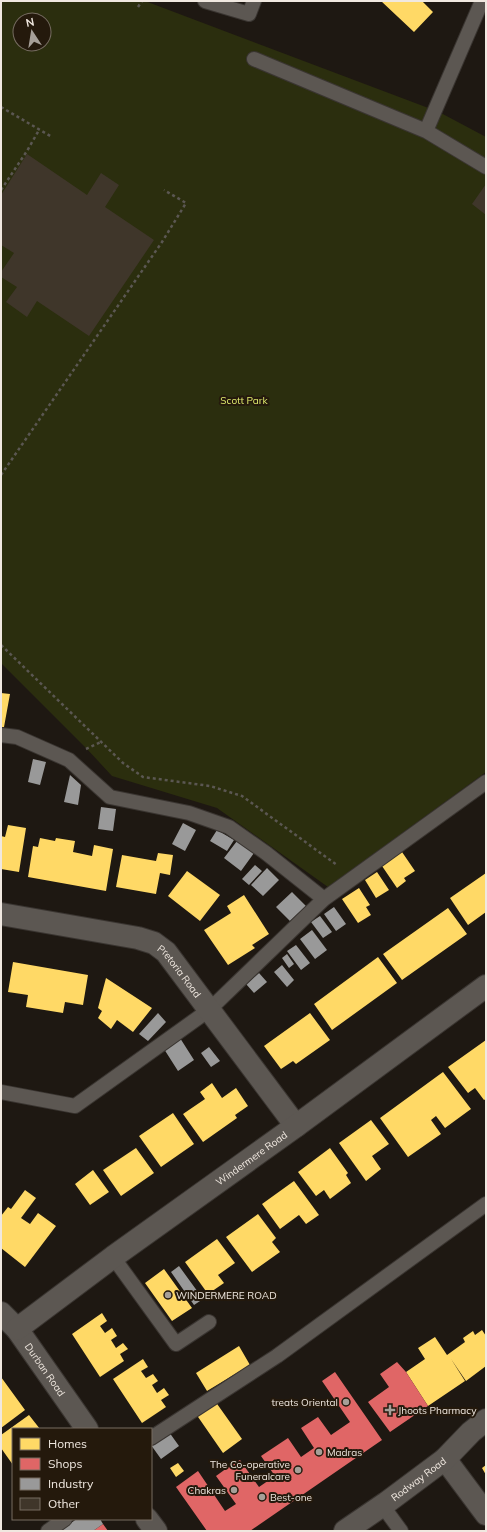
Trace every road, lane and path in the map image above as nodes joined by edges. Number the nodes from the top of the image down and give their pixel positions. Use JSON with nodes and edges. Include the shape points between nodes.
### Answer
{"nodes":[{"id":1,"x":142,"y":1,"type":"edge"},
{"id":2,"x":205,"y":1,"type":"edge"},
{"id":3,"x":254,"y":1,"type":"edge"},
{"id":4,"x":482,"y":1,"type":"edge"},
{"id":5,"x":138,"y":7,"type":"dead end"},
{"id":6,"x":254,"y":59,"type":"dead end"},
{"id":7,"x":1,"y":107,"type":"edge"},
{"id":8,"x":39,"y":130,"type":"junction"},
{"id":9,"x":426,"y":131,"type":"junction"},
{"id":10,"x":52,"y":137,"type":"dead end"},
{"id":11,"x":486,"y":167,"type":"edge"},
{"id":12,"x":1,"y":190,"type":"edge"},
{"id":13,"x":164,"y":190,"type":"dead end"},
{"id":14,"x":1,"y":475,"type":"edge"},
{"id":15,"x":1,"y":645,"type":"edge"},
{"id":16,"x":1,"y":735,"type":"edge"},
{"id":17,"x":486,"y":782,"type":"edge"},
{"id":18,"x":339,"y":866,"type":"dead end"},
{"id":19,"x":324,"y":899,"type":"junction"},
{"id":20,"x":1,"y":914,"type":"edge"},
{"id":21,"x":486,"y":986,"type":"edge"},
{"id":22,"x":209,"y":1010,"type":"junction"},
{"id":23,"x":1,"y":1092,"type":"edge"},
{"id":24,"x":296,"y":1126,"type":"junction"},
{"id":25,"x":486,"y":1204,"type":"edge"},
{"id":26,"x":113,"y":1257,"type":"junction"},
{"id":27,"x":1,"y":1313,"type":"edge"},
{"id":28,"x":209,"y":1322,"type":"dead end"},
{"id":29,"x":17,"y":1329,"type":"junction"},
{"id":30,"x":486,"y":1420,"type":"edge"},
{"id":31,"x":86,"y":1428,"type":"edge"},
{"id":32,"x":152,"y":1437,"type":"edge"},
{"id":33,"x":445,"y":1459,"type":"junction"},
{"id":34,"x":382,"y":1505,"type":"junction"},
{"id":35,"x":486,"y":1514,"type":"edge"},
{"id":36,"x":64,"y":1520,"type":"edge"},
{"id":37,"x":148,"y":1520,"type":"edge"},
{"id":38,"x":48,"y":1531,"type":"edge"},
{"id":39,"x":156,"y":1531,"type":"edge"},
{"id":40,"x":345,"y":1531,"type":"edge"},
{"id":41,"x":401,"y":1531,"type":"edge"}],
"edges":[{"from":1,"to":5,"type":"path"},
{"from":2,"to":3,"type":"lane","via":[[249,14]]},
{"from":4,"to":9,"type":"lane"},
{"from":6,"to":9,"type":"lane"},
{"from":7,"to":8,"type":"path"},
{"from":8,"to":10,"type":"path"},
{"from":8,"to":12,"type":"path"},
{"from":9,"to":11,"type":"lane"},
{"from":13,"to":14,"type":"path","via":[[186,203],[162,242]]},
{"from":15,"to":18,"type":"path","via":[[123,763],[143,777],[210,786],[242,796]]},
{"from":16,"to":19,"type":"lane","via":[[17,737],[69,760],[110,797],[188,814],[229,827]]},
{"from":17,"to":19,"type":"lane"},
{"from":19,"to":22,"type":"lane"},
{"from":20,"to":22,"type":"street","name":"Pretoria Road","via":[[154,943],[166,952]]},
{"from":21,"to":24,"type":"street","name":"Windermere Road"},
{"from":22,"to":23,"type":"lane","via":[[75,1106]]},
{"from":22,"to":24,"type":"street","name":"Pretoria Road"},
{"from":24,"to":26,"type":"street","name":"Windermere Road"},
{"from":25,"to":32,"type":"lane","via":[[277,1356]]},
{"from":26,"to":28,"type":"lane","via":[[176,1344]]},
{"from":26,"to":29,"type":"street","name":"Windermere Road"},
{"from":27,"to":29,"type":"street","name":"Durban Road"},
{"from":29,"to":31,"type":"street","name":"Durban Road"},
{"from":30,"to":33,"type":"street","name":"Rodway Road"},
{"from":33,"to":34,"type":"street","name":"Rodway Road"},
{"from":33,"to":35,"type":"street"},
{"from":34,"to":40,"type":"street","name":"Rodway Road"},
{"from":34,"to":41,"type":"lane"},
{"from":36,"to":38,"type":"lane"},
{"from":37,"to":39,"type":"street"}]}
